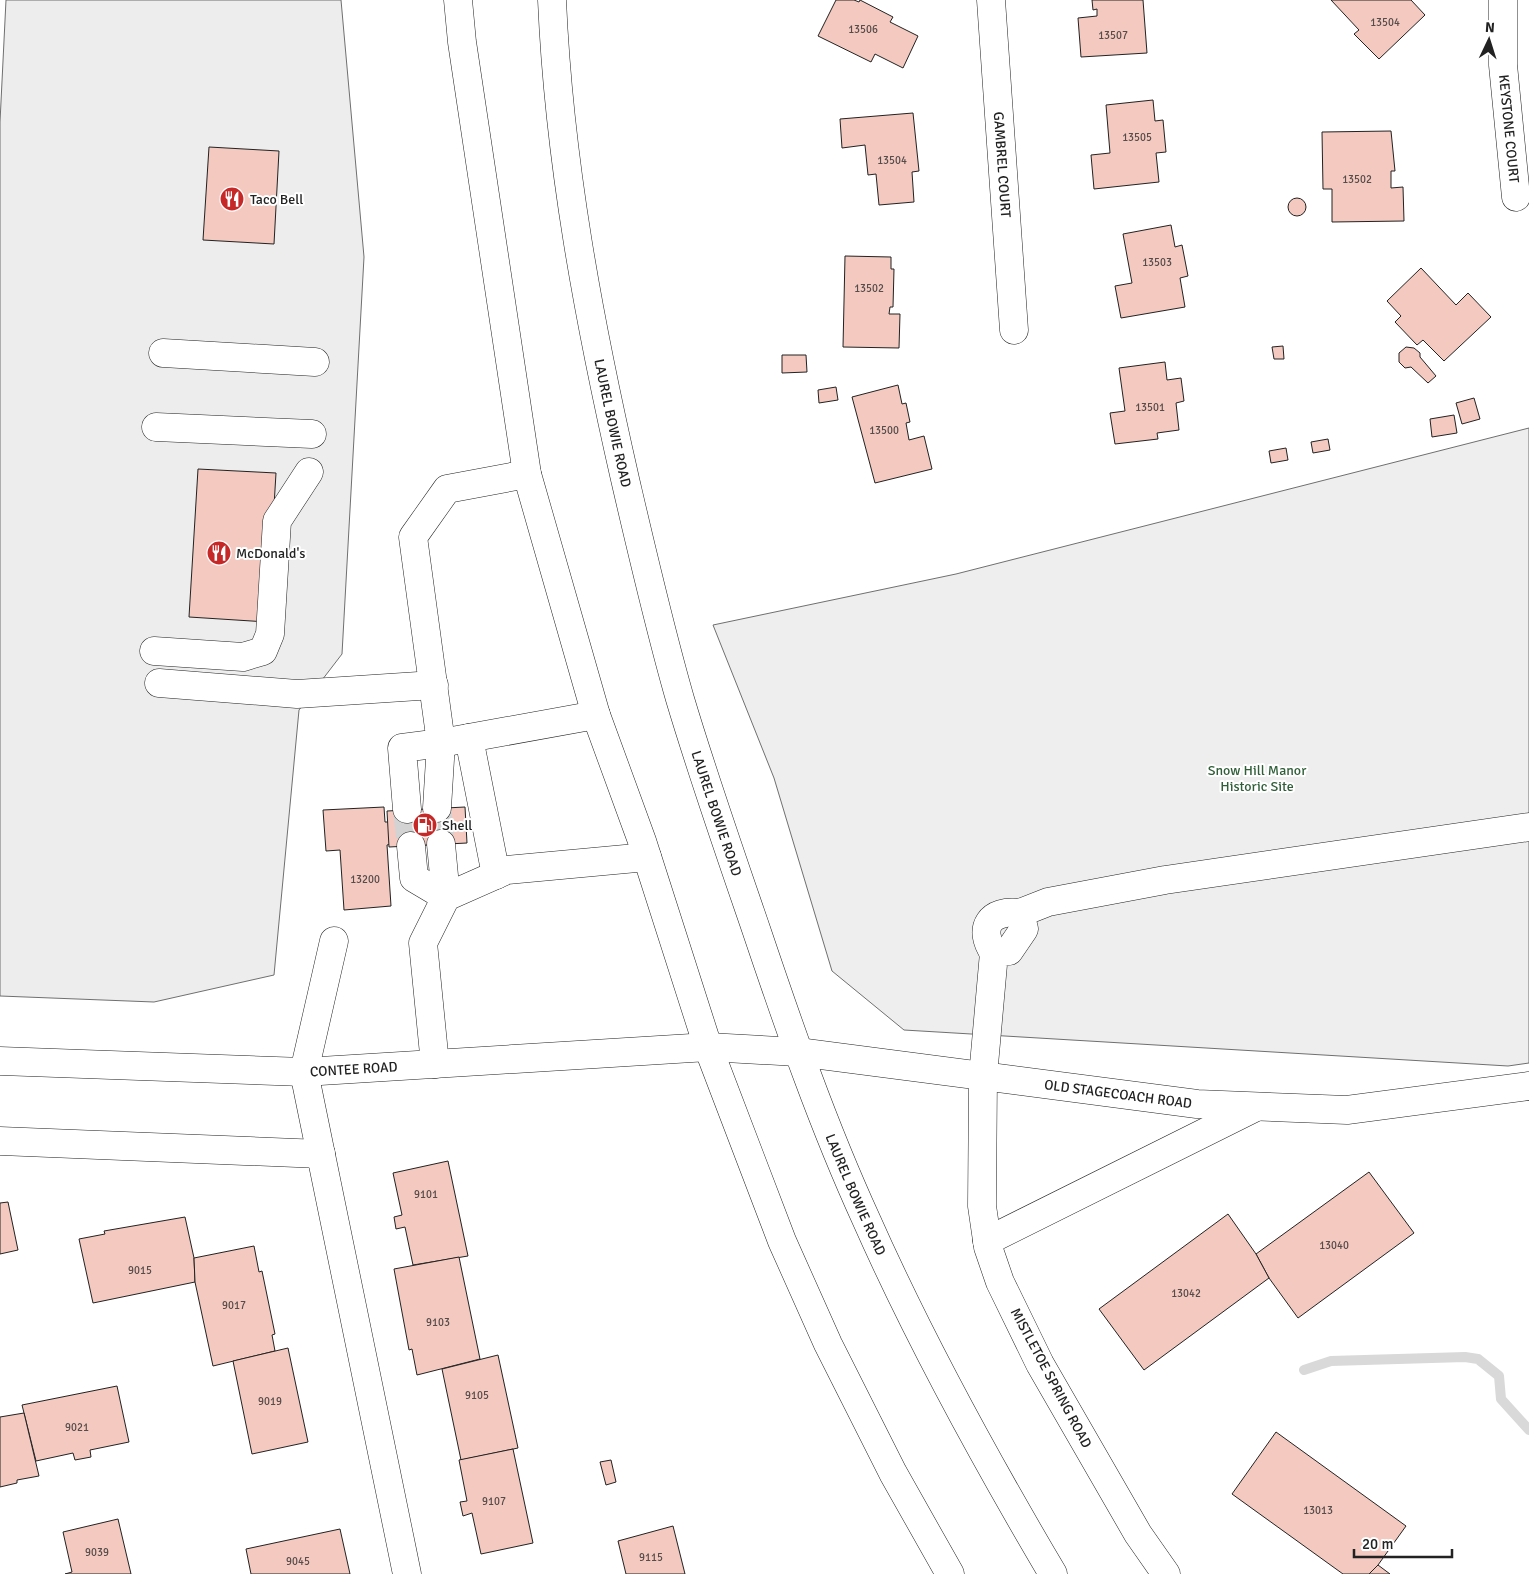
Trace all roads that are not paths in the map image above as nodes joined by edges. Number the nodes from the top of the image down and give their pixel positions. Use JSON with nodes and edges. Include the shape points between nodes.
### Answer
{"nodes":[{"id":1,"x":458,"y":0,"type":"edge"},
{"id":2,"x":552,"y":0,"type":"edge"},
{"id":3,"x":991,"y":0,"type":"edge"},
{"id":4,"x":1503,"y":0,"type":"edge"},
{"id":5,"x":1516,"y":197,"type":"dead end"},
{"id":6,"x":1014,"y":330,"type":"dead end"},
{"id":7,"x":163,"y":353,"type":"dead end"},
{"id":8,"x":315,"y":362,"type":"dead end"},
{"id":9,"x":156,"y":427,"type":"dead end"},
{"id":10,"x":312,"y":434,"type":"dead end"},
{"id":11,"x":310,"y":472,"type":"dead end"},
{"id":12,"x":527,"y":474,"type":"junction"},
{"id":13,"x":154,"y":651,"type":"dead end"},
{"id":14,"x":159,"y":684,"type":"dead end"},
{"id":15,"x":434,"y":685,"type":"junction"},
{"id":16,"x":596,"y":715,"type":"junction"},
{"id":17,"x":469,"y":738,"type":"junction"},
{"id":18,"x":441,"y":743,"type":"junction"},
{"id":19,"x":437,"y":808,"type":"tunnel mouth"},
{"id":20,"x":407,"y":809,"type":"tunnel mouth"},
{"id":21,"x":1529,"y":827,"type":"edge"},
{"id":22,"x":441,"y":844,"type":"tunnel mouth"},
{"id":23,"x":410,"y":846,"type":"tunnel mouth"},
{"id":24,"x":647,"y":857,"type":"junction"},
{"id":25,"x":496,"y":875,"type":"junction"},
{"id":26,"x":446,"y":897,"type":"junction"},
{"id":27,"x":334,"y":941,"type":"dead end"},
{"id":28,"x":708,"y":1047,"type":"junction"},
{"id":29,"x":798,"y":1052,"type":"junction"},
{"id":30,"x":0,"y":1061,"type":"edge"},
{"id":31,"x":435,"y":1064,"type":"junction"},
{"id":32,"x":304,"y":1072,"type":"junction"},
{"id":33,"x":983,"y":1076,"type":"junction"},
{"id":34,"x":1529,"y":1086,"type":"edge"},
{"id":35,"x":1256,"y":1107,"type":"junction"},
{"id":36,"x":0,"y":1141,"type":"edge"},
{"id":37,"x":321,"y":1154,"type":"junction"},
{"id":38,"x":987,"y":1241,"type":"junction"},
{"id":39,"x":407,"y":1574,"type":"edge"},
{"id":40,"x":950,"y":1574,"type":"edge"},
{"id":41,"x":1053,"y":1574,"type":"edge"},
{"id":42,"x":1166,"y":1574,"type":"edge"}],
"edges":[{"from":1,"to":12,"type":"street"},
{"from":2,"to":29,"type":"street","name":"LAUREL BOWIE ROAD","via":[[560,118],[575,229],[607,398],[635,521],[682,705]]},
{"from":3,"to":6,"type":"street","name":"GAMBREL COURT"},
{"from":4,"to":5,"type":"street","name":"KEYSTONE COURT","via":[[1503,65]]},
{"from":7,"to":8,"type":"street"},
{"from":9,"to":10,"type":"street"},
{"from":11,"to":13,"type":"street","via":[[277,521],[270,634],[263,651],[243,657]]},
{"from":12,"to":15,"type":"street","via":[[447,489],[413,537]]},
{"from":12,"to":16,"type":"street"},
{"from":14,"to":15,"type":"street","via":[[297,694]]},
{"from":15,"to":18,"type":"street"},
{"from":16,"to":17,"type":"street"},
{"from":16,"to":24,"type":"street"},
{"from":17,"to":18,"type":"street"},
{"from":17,"to":25,"type":"street"},
{"from":18,"to":19,"type":"street"},
{"from":18,"to":20,"type":"street","via":[[402,748]]},
{"from":21,"to":33,"type":"street","name":"MISTLETOE SPRING ROAD","via":[[1165,880],[1048,902],[1020,913],[1024,930],[1009,951],[994,953]]},
{"from":22,"to":26,"type":"street"},
{"from":23,"to":26,"type":"street","via":[[414,878]]},
{"from":24,"to":25,"type":"street","via":[[507,870]]},
{"from":24,"to":28,"type":"street"},
{"from":25,"to":26,"type":"street"},
{"from":26,"to":31,"type":"street","via":[[423,943]]},
{"from":27,"to":32,"type":"street"},
{"from":28,"to":29,"type":"street","name":"OLD STAGECOACH ROAD"},
{"from":28,"to":31,"type":"street","name":"CONTEE ROAD"},
{"from":28,"to":40,"type":"street","via":[[782,1241],[828,1344]]},
{"from":29,"to":33,"type":"street","name":"OLD STAGECOACH ROAD"},
{"from":29,"to":41,"type":"street","name":"LAUREL BOWIE ROAD","via":[[864,1217],[899,1290],[1000,1485]]},
{"from":30,"to":32,"type":"street","name":"CONTEE ROAD"},
{"from":31,"to":32,"type":"street","name":"CONTEE ROAD"},
{"from":32,"to":37,"type":"street"},
{"from":33,"to":35,"type":"street","name":"OLD STAGECOACH ROAD","via":[[1197,1104]]},
{"from":33,"to":38,"type":"street","name":"MISTLETOE SPRING ROAD","via":[[982,1206]]},
{"from":34,"to":35,"type":"street","name":"OLD STAGECOACH ROAD","via":[[1347,1110]]},
{"from":35,"to":38,"type":"street"},
{"from":36,"to":37,"type":"street"},
{"from":37,"to":39,"type":"street"},
{"from":38,"to":42,"type":"street","name":"MISTLETOE SPRING ROAD","via":[[1000,1282],[1040,1364],[1138,1534]]}]}
